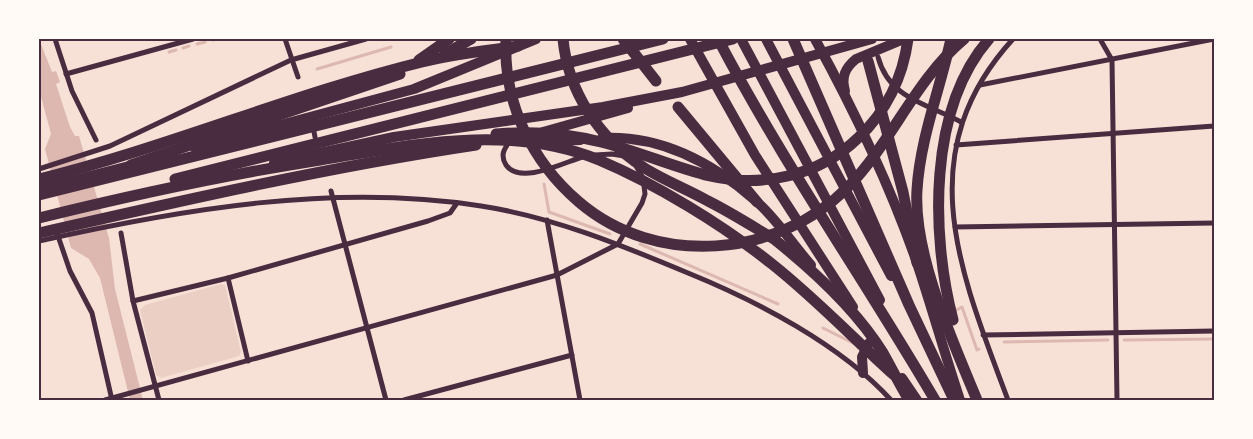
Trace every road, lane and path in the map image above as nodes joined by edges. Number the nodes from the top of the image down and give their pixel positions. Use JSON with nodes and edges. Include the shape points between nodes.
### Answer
{"nodes":[{"id":1,"x":55,"y":39,"type":"edge"},
{"id":2,"x":193,"y":39,"type":"edge"},
{"id":3,"x":285,"y":39,"type":"edge"},
{"id":4,"x":366,"y":39,"type":"edge"},
{"id":5,"x":449,"y":39,"type":"edge"},
{"id":6,"x":471,"y":39,"type":"edge"},
{"id":7,"x":506,"y":39,"type":"edge"},
{"id":8,"x":536,"y":39,"type":"edge"},
{"id":9,"x":563,"y":39,"type":"edge"},
{"id":10,"x":623,"y":39,"type":"edge"},
{"id":11,"x":663,"y":39,"type":"edge"},
{"id":12,"x":690,"y":39,"type":"edge"},
{"id":13,"x":718,"y":39,"type":"edge"},
{"id":14,"x":733,"y":39,"type":"edge"},
{"id":15,"x":741,"y":39,"type":"edge"},
{"id":16,"x":766,"y":39,"type":"edge"},
{"id":17,"x":793,"y":39,"type":"edge"},
{"id":18,"x":815,"y":39,"type":"edge"},
{"id":19,"x":872,"y":39,"type":"edge"},
{"id":20,"x":904,"y":39,"type":"edge"},
{"id":21,"x":908,"y":39,"type":"edge"},
{"id":22,"x":951,"y":39,"type":"edge"},
{"id":23,"x":964,"y":39,"type":"edge"},
{"id":24,"x":989,"y":39,"type":"edge"},
{"id":25,"x":1013,"y":39,"type":"edge"},
{"id":26,"x":1100,"y":39,"type":"edge"},
{"id":27,"x":1214,"y":39,"type":"edge"},
{"id":28,"x":518,"y":46,"type":"junction"},
{"id":29,"x":823,"y":53,"type":"junction"},
{"id":30,"x":873,"y":59,"type":"joint"},
{"id":31,"x":291,"y":60,"type":"junction"},
{"id":32,"x":1112,"y":60,"type":"junction"},
{"id":33,"x":66,"y":74,"type":"junction"},
{"id":34,"x":298,"y":77,"type":"dead end"},
{"id":35,"x":656,"y":81,"type":"dead end"},
{"id":36,"x":371,"y":84,"type":"junction"},
{"id":37,"x":714,"y":84,"type":"junction"},
{"id":38,"x":980,"y":85,"type":"junction"},
{"id":39,"x":682,"y":92,"type":"junction"},
{"id":40,"x":849,"y":105,"type":"junction"},
{"id":41,"x":678,"y":107,"type":"dead end"},
{"id":42,"x":961,"y":122,"type":"junction"},
{"id":43,"x":1214,"y":126,"type":"edge"},
{"id":44,"x":1112,"y":133,"type":"junction"},
{"id":45,"x":537,"y":134,"type":"junction"},
{"id":46,"x":96,"y":140,"type":"dead end"},
{"id":47,"x":446,"y":140,"type":"junction"},
{"id":48,"x":510,"y":140,"type":"junction"},
{"id":49,"x":956,"y":145,"type":"junction"},
{"id":50,"x":40,"y":168,"type":"edge"},
{"id":51,"x":39,"y":179,"type":"edge"},
{"id":52,"x":331,"y":190,"type":"dead end"},
{"id":53,"x":43,"y":191,"type":"edge"},
{"id":54,"x":334,"y":198,"type":"junction"},
{"id":55,"x":757,"y":202,"type":"junction"},
{"id":56,"x":457,"y":203,"type":"junction"},
{"id":57,"x":39,"y":216,"type":"edge"},
{"id":58,"x":547,"y":220,"type":"junction"},
{"id":59,"x":1214,"y":223,"type":"edge"},
{"id":60,"x":39,"y":224,"type":"edge"},
{"id":61,"x":1114,"y":224,"type":"junction"},
{"id":62,"x":955,"y":227,"type":"junction"},
{"id":63,"x":39,"y":232,"type":"edge"},
{"id":64,"x":121,"y":233,"type":"dead end"},
{"id":65,"x":61,"y":236,"type":"junction"},
{"id":66,"x":39,"y":241,"type":"edge"},
{"id":67,"x":618,"y":244,"type":"junction"},
{"id":68,"x":346,"y":245,"type":"junction"},
{"id":69,"x":917,"y":263,"type":"junction"},
{"id":70,"x":557,"y":275,"type":"junction"},
{"id":71,"x":228,"y":278,"type":"junction"},
{"id":72,"x":133,"y":301,"type":"junction"},
{"id":73,"x":858,"y":315,"type":"junction"},
{"id":74,"x":368,"y":328,"type":"junction"},
{"id":75,"x":1214,"y":331,"type":"edge"},
{"id":76,"x":1116,"y":332,"type":"junction"},
{"id":77,"x":983,"y":334,"type":"junction"},
{"id":78,"x":872,"y":335,"type":"junction"},
{"id":79,"x":572,"y":355,"type":"junction"},
{"id":80,"x":248,"y":361,"type":"junction"},
{"id":81,"x":863,"y":373,"type":"junction"},
{"id":82,"x":894,"y":375,"type":"junction"},
{"id":83,"x":156,"y":386,"type":"junction"},
{"id":84,"x":112,"y":399,"type":"edge"},
{"id":85,"x":105,"y":400,"type":"edge"},
{"id":86,"x":159,"y":400,"type":"edge"},
{"id":87,"x":386,"y":400,"type":"edge"},
{"id":88,"x":404,"y":400,"type":"edge"},
{"id":89,"x":580,"y":400,"type":"edge"},
{"id":90,"x":891,"y":400,"type":"edge"},
{"id":91,"x":909,"y":400,"type":"edge"},
{"id":92,"x":917,"y":400,"type":"edge"},
{"id":93,"x":934,"y":400,"type":"edge"},
{"id":94,"x":957,"y":400,"type":"edge"},
{"id":95,"x":977,"y":400,"type":"edge"},
{"id":96,"x":1008,"y":400,"type":"edge"},
{"id":97,"x":1117,"y":400,"type":"edge"}],
"edges":[{"from":1,"to":33,"type":"street"},
{"from":2,"to":33,"type":"street"},
{"from":3,"to":31,"type":"street"},
{"from":4,"to":31,"type":"street"},
{"from":5,"to":36,"type":"highway","via":[[426,56]]},
{"from":6,"to":36,"type":"highway","via":[[422,65]]},
{"from":7,"to":23,"type":"highway","via":[[506,66],[514,107],[532,148],[566,190],[598,215],[633,233],[672,244],[712,247],[773,235],[831,202],[864,168],[925,81]]},
{"from":8,"to":28,"type":"highway"},
{"from":9,"to":82,"type":"highway","via":[[577,92],[608,138],[644,167],[774,239],[792,253],[858,320],[882,352]]},
{"from":10,"to":35,"type":"highway"},
{"from":11,"to":53,"type":"highway"},
{"from":12,"to":37,"type":"highway"},
{"from":13,"to":93,"type":"highway","via":[[785,156],[884,312]]},
{"from":14,"to":57,"type":"highway"},
{"from":15,"to":93,"type":"highway"},
{"from":16,"to":94,"type":"highway"},
{"from":17,"to":94,"type":"highway","via":[[910,305]]},
{"from":18,"to":29,"type":"highway"},
{"from":19,"to":29,"type":"highway"},
{"from":20,"to":40,"type":"highway","via":[[849,64],[844,86]]},
{"from":21,"to":47,"type":"highway","via":[[896,85],[866,131],[827,162],[792,175],[753,180],[710,176],[602,142],[543,132]]},
{"from":22,"to":95,"type":"highway","via":[[922,153],[916,208],[928,267]]},
{"from":24,"to":95,"type":"highway","via":[[976,56],[956,95],[947,128],[939,195],[945,282],[956,333]]},
{"from":25,"to":38,"type":"street","via":[[994,61]]},
{"from":26,"to":32,"type":"street"},
{"from":27,"to":32,"type":"street"},
{"from":28,"to":51,"type":"highway","via":[[424,61],[380,73]]},
{"from":28,"to":53,"type":"highway","via":[[450,75],[377,100]]},
{"from":29,"to":37,"type":"highway"},
{"from":29,"to":40,"type":"highway"},
{"from":30,"to":42,"type":"street","via":[[898,90]]},
{"from":30,"to":69,"type":"highway"},
{"from":31,"to":34,"type":"street"},
{"from":31,"to":50,"type":"street","via":[[110,146]]},
{"from":32,"to":38,"type":"street"},
{"from":32,"to":44,"type":"street"},
{"from":33,"to":46,"type":"street"},
{"from":36,"to":53,"type":"highway"},
{"from":37,"to":39,"type":"highway"},
{"from":37,"to":73,"type":"highway","via":[[755,155]]},
{"from":38,"to":42,"type":"street"},
{"from":39,"to":45,"type":"highway"},
{"from":39,"to":60,"type":"highway","via":[[603,107],[443,128]]},
{"from":40,"to":69,"type":"highway","via":[[880,169]]},
{"from":41,"to":55,"type":"highway"},
{"from":42,"to":49,"type":"street"},
{"from":43,"to":44,"type":"street"},
{"from":44,"to":49,"type":"street"},
{"from":44,"to":61,"type":"street"},
{"from":45,"to":48,"type":"highway"},
{"from":45,"to":55,"type":"highway","via":[[564,142],[619,137],[672,148],[702,162]]},
{"from":47,"to":57,"type":"highway","via":[[204,180]]},
{"from":47,"to":82,"type":"highway","via":[[503,140],[540,145],[597,159],[641,180],[701,215],[772,264]]},
{"from":48,"to":63,"type":"highway","via":[[387,158]]},
{"from":48,"to":67,"type":"street","via":[[502,155],[512,172],[520,174],[530,174],[593,155],[620,155],[633,162],[643,178],[645,194]]},
{"from":49,"to":62,"type":"street","via":[[952,176]]},
{"from":52,"to":54,"type":"street"},
{"from":54,"to":56,"type":"street","via":[[383,197]]},
{"from":54,"to":65,"type":"street","via":[[194,210]]},
{"from":54,"to":68,"type":"street"},
{"from":55,"to":73,"type":"highway"},
{"from":56,"to":58,"type":"street"},
{"from":56,"to":68,"type":"street","via":[[450,213],[435,219]]},
{"from":58,"to":67,"type":"street"},
{"from":58,"to":70,"type":"street"},
{"from":59,"to":61,"type":"street"},
{"from":61,"to":62,"type":"street"},
{"from":61,"to":76,"type":"street"},
{"from":62,"to":77,"type":"street","via":[[963,272]]},
{"from":64,"to":72,"type":"street"},
{"from":65,"to":66,"type":"street"},
{"from":65,"to":84,"type":"street","via":[[70,271],[92,313]]},
{"from":67,"to":70,"type":"street"},
{"from":67,"to":81,"type":"street","via":[[736,292],[770,310]]},
{"from":68,"to":71,"type":"street"},
{"from":68,"to":74,"type":"street"},
{"from":69,"to":94,"type":"highway"},
{"from":70,"to":74,"type":"street"},
{"from":70,"to":79,"type":"street"},
{"from":71,"to":72,"type":"street"},
{"from":71,"to":80,"type":"street"},
{"from":72,"to":83,"type":"street"},
{"from":73,"to":78,"type":"highway"},
{"from":74,"to":80,"type":"street"},
{"from":74,"to":87,"type":"street"},
{"from":75,"to":76,"type":"street"},
{"from":76,"to":77,"type":"street"},
{"from":76,"to":97,"type":"street"},
{"from":77,"to":96,"type":"street"},
{"from":78,"to":81,"type":"highway","via":[[862,357]]},
{"from":78,"to":92,"type":"highway"},
{"from":79,"to":88,"type":"street"},
{"from":79,"to":89,"type":"street"},
{"from":80,"to":83,"type":"street"},
{"from":81,"to":90,"type":"street"},
{"from":82,"to":91,"type":"highway"},
{"from":83,"to":84,"type":"street"},
{"from":83,"to":86,"type":"street"},
{"from":84,"to":85,"type":"street"}]}
